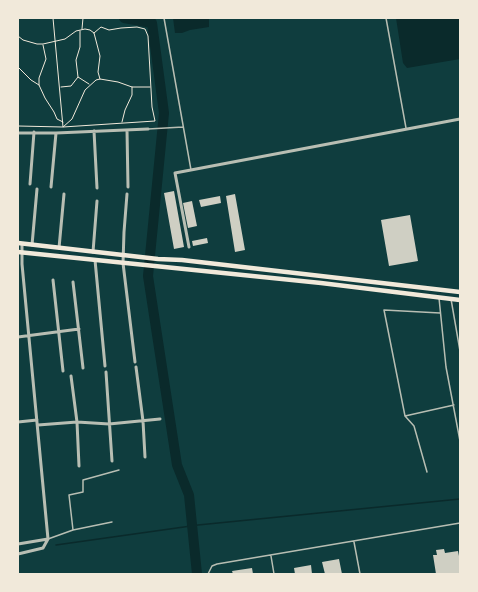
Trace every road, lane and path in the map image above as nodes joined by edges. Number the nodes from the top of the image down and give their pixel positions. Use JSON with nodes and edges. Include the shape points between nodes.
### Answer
{"nodes":[{"id":1,"x":53,"y":18,"type":"edge"},
{"id":2,"x":83,"y":18,"type":"edge"},
{"id":3,"x":164,"y":18,"type":"edge"},
{"id":4,"x":386,"y":18,"type":"edge"},
{"id":5,"x":81,"y":30,"type":"junction"},
{"id":6,"x":94,"y":33,"type":"junction"},
{"id":7,"x":18,"y":36,"type":"edge"},
{"id":8,"x":55,"y":42,"type":"junction"},
{"id":9,"x":43,"y":44,"type":"junction"},
{"id":10,"x":18,"y":67,"type":"edge"},
{"id":11,"x":78,"y":77,"type":"junction"},
{"id":12,"x":100,"y":79,"type":"junction"},
{"id":13,"x":90,"y":84,"type":"junction"},
{"id":14,"x":39,"y":85,"type":"junction"},
{"id":15,"x":60,"y":87,"type":"junction"},
{"id":16,"x":132,"y":87,"type":"junction"},
{"id":17,"x":150,"y":87,"type":"junction"},
{"id":18,"x":460,"y":119,"type":"edge"},
{"id":19,"x":63,"y":122,"type":"junction"},
{"id":20,"x":122,"y":123,"type":"junction"},
{"id":21,"x":18,"y":126,"type":"edge"},
{"id":22,"x":63,"y":127,"type":"junction"},
{"id":23,"x":183,"y":127,"type":"junction"},
{"id":24,"x":148,"y":129,"type":"joint"},
{"id":25,"x":406,"y":129,"type":"junction"},
{"id":26,"x":127,"y":130,"type":"junction"},
{"id":27,"x":18,"y":132,"type":"edge"},
{"id":28,"x":34,"y":132,"type":"junction"},
{"id":29,"x":94,"y":132,"type":"junction"},
{"id":30,"x":56,"y":134,"type":"junction"},
{"id":31,"x":191,"y":170,"type":"junction"},
{"id":32,"x":30,"y":184,"type":"dead end"},
{"id":33,"x":51,"y":187,"type":"dead end"},
{"id":34,"x":128,"y":187,"type":"dead end"},
{"id":35,"x":97,"y":188,"type":"dead end"},
{"id":36,"x":37,"y":189,"type":"dead end"},
{"id":37,"x":64,"y":194,"type":"dead end"},
{"id":38,"x":127,"y":194,"type":"dead end"},
{"id":39,"x":97,"y":201,"type":"dead end"},
{"id":40,"x":20,"y":243,"type":"edge"},
{"id":41,"x":32,"y":245,"type":"junction"},
{"id":42,"x":189,"y":247,"type":"dead end"},
{"id":43,"x":59,"y":248,"type":"junction"},
{"id":44,"x":20,"y":252,"type":"edge"},
{"id":45,"x":92,"y":252,"type":"junction"},
{"id":46,"x":123,"y":256,"type":"junction"},
{"id":47,"x":95,"y":260,"type":"junction"},
{"id":48,"x":123,"y":263,"type":"junction"},
{"id":49,"x":53,"y":280,"type":"dead end"},
{"id":50,"x":73,"y":282,"type":"dead end"},
{"id":51,"x":460,"y":292,"type":"edge"},
{"id":52,"x":439,"y":298,"type":"junction"},
{"id":53,"x":451,"y":299,"type":"junction"},
{"id":54,"x":460,"y":300,"type":"edge"},
{"id":55,"x":440,"y":313,"type":"junction"},
{"id":56,"x":79,"y":329,"type":"junction"},
{"id":57,"x":59,"y":331,"type":"junction"},
{"id":58,"x":30,"y":335,"type":"junction"},
{"id":59,"x":18,"y":337,"type":"edge"},
{"id":60,"x":460,"y":351,"type":"edge"},
{"id":61,"x":136,"y":362,"type":"dead end"},
{"id":62,"x":106,"y":366,"type":"dead end"},
{"id":63,"x":136,"y":367,"type":"dead end"},
{"id":64,"x":83,"y":368,"type":"dead end"},
{"id":65,"x":63,"y":371,"type":"dead end"},
{"id":66,"x":106,"y":372,"type":"dead end"},
{"id":67,"x":72,"y":376,"type":"dead end"},
{"id":68,"x":454,"y":405,"type":"junction"},
{"id":69,"x":405,"y":416,"type":"junction"},
{"id":70,"x":160,"y":419,"type":"dead end"},
{"id":71,"x":37,"y":420,"type":"junction"},
{"id":72,"x":143,"y":421,"type":"junction"},
{"id":73,"x":18,"y":422,"type":"edge"},
{"id":74,"x":77,"y":422,"type":"junction"},
{"id":75,"x":109,"y":424,"type":"junction"},
{"id":76,"x":38,"y":425,"type":"junction"},
{"id":77,"x":460,"y":441,"type":"edge"},
{"id":78,"x":145,"y":457,"type":"dead end"},
{"id":79,"x":112,"y":461,"type":"dead end"},
{"id":80,"x":79,"y":466,"type":"dead end"},
{"id":81,"x":119,"y":470,"type":"dead end"},
{"id":82,"x":427,"y":472,"type":"dead end"},
{"id":83,"x":112,"y":522,"type":"dead end"},
{"id":84,"x":460,"y":523,"type":"edge"},
{"id":85,"x":73,"y":530,"type":"junction"},
{"id":86,"x":48,"y":539,"type":"junction"},
{"id":87,"x":354,"y":541,"type":"junction"},
{"id":88,"x":18,"y":544,"type":"edge"},
{"id":89,"x":18,"y":554,"type":"edge"},
{"id":90,"x":271,"y":556,"type":"junction"},
{"id":91,"x":208,"y":574,"type":"edge"},
{"id":92,"x":274,"y":574,"type":"edge"},
{"id":93,"x":360,"y":574,"type":"edge"}],
"edges":[{"from":1,"to":8,"type":"path"},
{"from":2,"to":5,"type":"path"},
{"from":3,"to":23,"type":"lane"},
{"from":4,"to":25,"type":"lane"},
{"from":5,"to":6,"type":"path","via":[[90,30]]},
{"from":5,"to":8,"type":"path"},
{"from":5,"to":11,"type":"path","via":[[76,60]]},
{"from":6,"to":12,"type":"path","via":[[100,56]]},
{"from":6,"to":17,"type":"path","via":[[101,27],[109,30],[137,27],[145,29],[148,36]]},
{"from":7,"to":9,"type":"path","via":[[23,40]]},
{"from":8,"to":9,"type":"path"},
{"from":8,"to":15,"type":"path"},
{"from":9,"to":14,"type":"path","via":[[46,59]]},
{"from":10,"to":14,"type":"path"},
{"from":11,"to":13,"type":"path"},
{"from":11,"to":15,"type":"path","via":[[71,86]]},
{"from":12,"to":13,"type":"path"},
{"from":12,"to":16,"type":"path"},
{"from":13,"to":22,"type":"path","via":[[72,119]]},
{"from":14,"to":19,"type":"path","via":[[57,119]]},
{"from":15,"to":19,"type":"path"},
{"from":16,"to":17,"type":"path"},
{"from":16,"to":20,"type":"path","via":[[132,95]]},
{"from":17,"to":20,"type":"path","via":[[155,121]]},
{"from":18,"to":25,"type":"street"},
{"from":19,"to":22,"type":"path"},
{"from":20,"to":22,"type":"path"},
{"from":21,"to":22,"type":"path"},
{"from":23,"to":24,"type":"lane"},
{"from":23,"to":31,"type":"lane"},
{"from":24,"to":26,"type":"street"},
{"from":25,"to":31,"type":"street"},
{"from":26,"to":29,"type":"street"},
{"from":26,"to":34,"type":"street"},
{"from":27,"to":28,"type":"street"},
{"from":28,"to":30,"type":"street"},
{"from":28,"to":32,"type":"street"},
{"from":29,"to":30,"type":"street"},
{"from":29,"to":35,"type":"street"},
{"from":30,"to":33,"type":"street"},
{"from":31,"to":42,"type":"street","via":[[174,173]]},
{"from":36,"to":41,"type":"street"},
{"from":37,"to":43,"type":"street"},
{"from":38,"to":46,"type":"street"},
{"from":39,"to":45,"type":"street"},
{"from":40,"to":41,"type":"main road"},
{"from":40,"to":44,"type":"street"},
{"from":41,"to":43,"type":"main road"},
{"from":43,"to":45,"type":"main road"},
{"from":44,"to":47,"type":"main road"},
{"from":44,"to":58,"type":"street"},
{"from":45,"to":46,"type":"main road"},
{"from":46,"to":48,"type":"street"},
{"from":46,"to":51,"type":"main road","via":[[182,260]]},
{"from":47,"to":48,"type":"main road"},
{"from":47,"to":62,"type":"street"},
{"from":48,"to":52,"type":"main road"},
{"from":48,"to":61,"type":"street"},
{"from":49,"to":57,"type":"street"},
{"from":50,"to":56,"type":"street"},
{"from":52,"to":53,"type":"main road"},
{"from":52,"to":55,"type":"lane"},
{"from":53,"to":54,"type":"main road"},
{"from":53,"to":60,"type":"lane"},
{"from":55,"to":68,"type":"lane","via":[[446,367]]},
{"from":55,"to":69,"type":"lane","via":[[384,310]]},
{"from":56,"to":57,"type":"street"},
{"from":56,"to":64,"type":"street"},
{"from":57,"to":58,"type":"street"},
{"from":57,"to":65,"type":"street"},
{"from":58,"to":59,"type":"street"},
{"from":58,"to":71,"type":"street"},
{"from":63,"to":72,"type":"street"},
{"from":66,"to":75,"type":"street"},
{"from":67,"to":74,"type":"street"},
{"from":68,"to":69,"type":"lane"},
{"from":68,"to":77,"type":"lane"},
{"from":69,"to":82,"type":"lane","via":[[414,426]]},
{"from":70,"to":72,"type":"street"},
{"from":71,"to":73,"type":"street"},
{"from":71,"to":76,"type":"street"},
{"from":72,"to":75,"type":"street"},
{"from":72,"to":78,"type":"street"},
{"from":74,"to":75,"type":"street"},
{"from":74,"to":76,"type":"street"},
{"from":74,"to":80,"type":"street"},
{"from":75,"to":79,"type":"street"},
{"from":76,"to":86,"type":"street"},
{"from":81,"to":85,"type":"lane","via":[[83,480],[83,492],[69,495]]},
{"from":83,"to":85,"type":"lane"},
{"from":84,"to":87,"type":"lane"},
{"from":85,"to":86,"type":"lane"},
{"from":86,"to":88,"type":"street"},
{"from":86,"to":89,"type":"street","via":[[43,548]]},
{"from":87,"to":90,"type":"lane"},
{"from":87,"to":93,"type":"lane"},
{"from":90,"to":91,"type":"lane","via":[[212,566]]},
{"from":90,"to":92,"type":"lane"}]}
